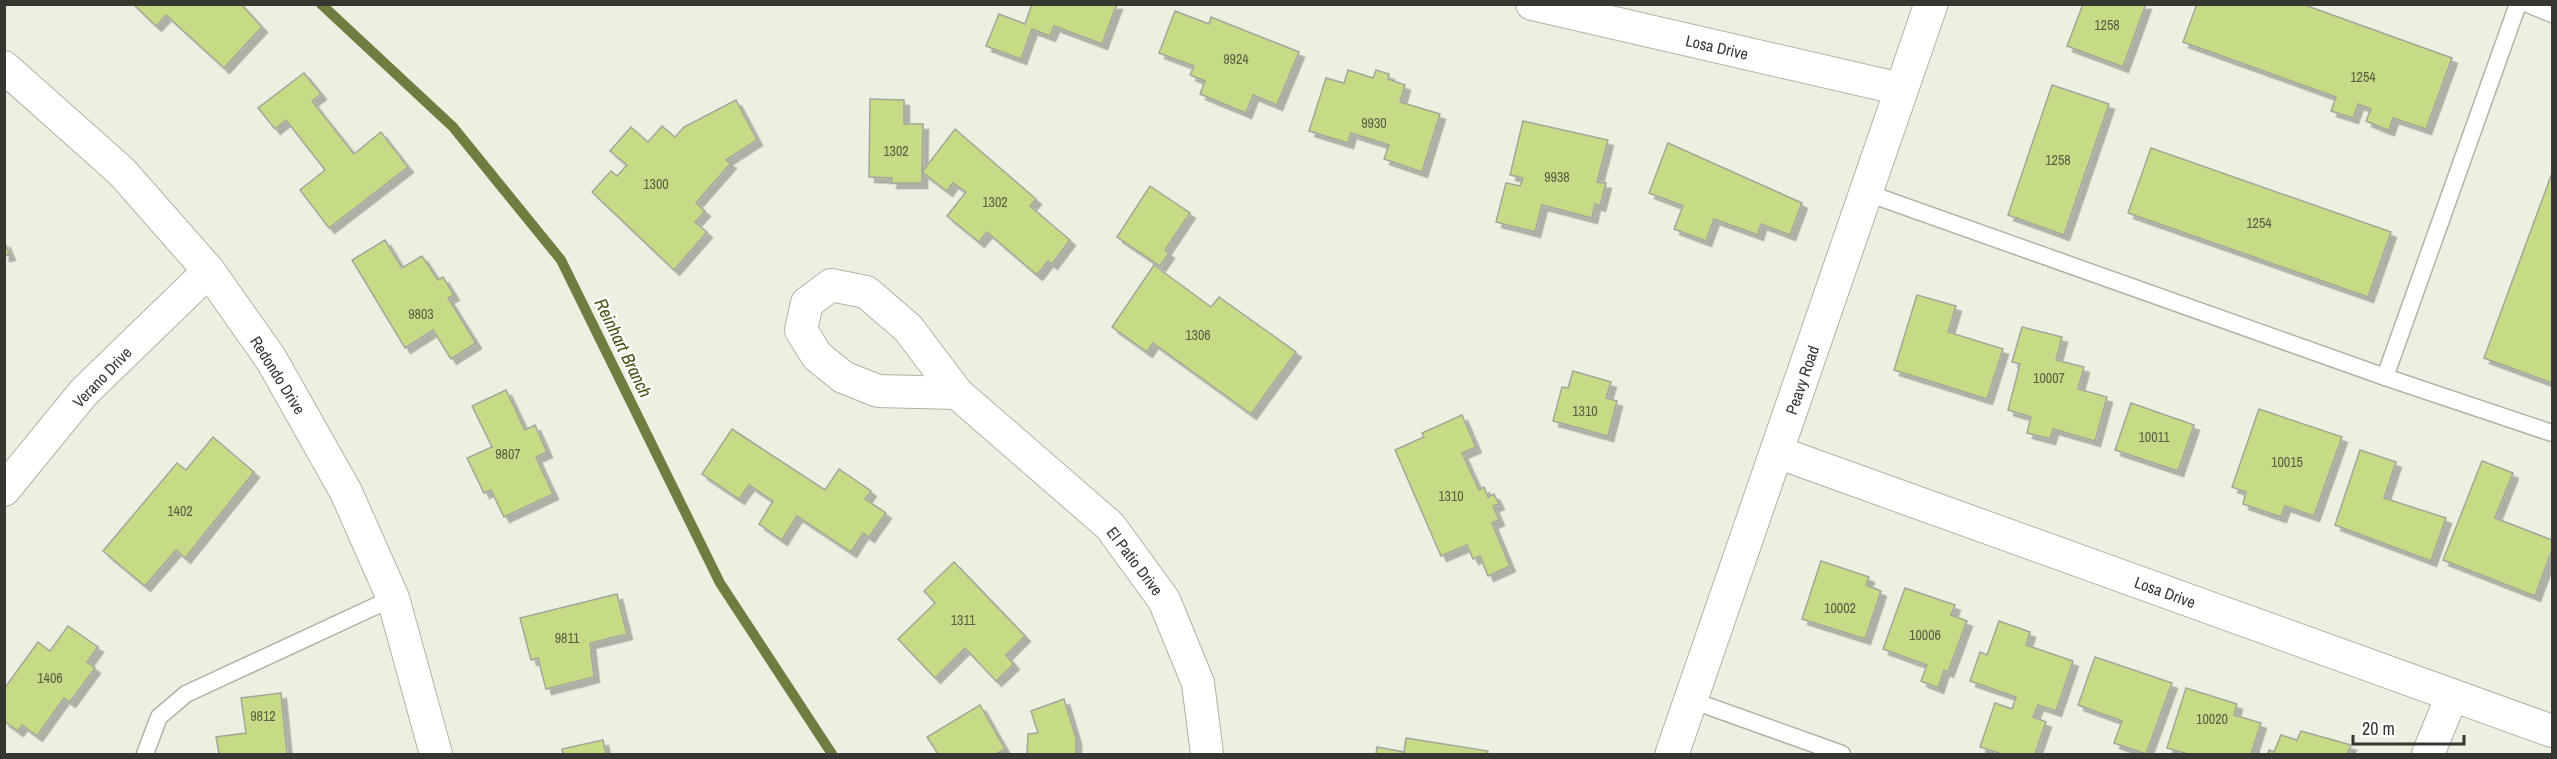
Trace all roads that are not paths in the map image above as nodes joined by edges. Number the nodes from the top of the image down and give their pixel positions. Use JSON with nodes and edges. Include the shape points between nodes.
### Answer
{"nodes":[{"id":1,"x":1532,"y":4,"type":"edge"},
{"id":2,"x":1931,"y":4,"type":"edge"},
{"id":3,"x":2518,"y":4,"type":"edge"},
{"id":4,"x":2528,"y":4,"type":"edge"},
{"id":5,"x":2553,"y":14,"type":"edge"},
{"id":6,"x":4,"y":67,"type":"edge"},
{"id":7,"x":1901,"y":89,"type":"junction"},
{"id":8,"x":1867,"y":193,"type":"junction"},
{"id":9,"x":209,"y":271,"type":"junction"},
{"id":10,"x":2385,"y":377,"type":"junction"},
{"id":11,"x":957,"y":393,"type":"junction"},
{"id":12,"x":2553,"y":434,"type":"edge"},
{"id":13,"x":1777,"y":452,"type":"junction"},
{"id":14,"x":4,"y":490,"type":"edge"},
{"id":15,"x":393,"y":598,"type":"junction"},
{"id":16,"x":2451,"y":696,"type":"junction"},
{"id":17,"x":1691,"y":700,"type":"junction"},
{"id":18,"x":2553,"y":731,"type":"edge"},
{"id":19,"x":145,"y":754,"type":"edge"},
{"id":20,"x":436,"y":754,"type":"edge"},
{"id":21,"x":1207,"y":754,"type":"edge"},
{"id":22,"x":1672,"y":754,"type":"edge"},
{"id":23,"x":1842,"y":754,"type":"edge"},
{"id":24,"x":2428,"y":754,"type":"edge"}],
"edges":[{"from":1,"to":7,"type":"street","name":"Losa Drive"},
{"from":2,"to":7,"type":"street","name":"Peavy Road"},
{"from":3,"to":10,"type":"lane"},
{"from":4,"to":5,"type":"lane"},
{"from":6,"to":9,"type":"street","name":"Redondo Drive","via":[[122,172]]},
{"from":7,"to":8,"type":"street","name":"Peavy Road"},
{"from":8,"to":10,"type":"lane"},
{"from":8,"to":13,"type":"street","name":"Peavy Road"},
{"from":9,"to":14,"type":"street","name":"Verano Drive","via":[[84,392]]},
{"from":9,"to":15,"type":"street","name":"Redondo Drive","via":[[272,359],[346,492]]},
{"from":10,"to":12,"type":"lane"},
{"from":11,"to":11,"type":"street","name":"El Patio Drive","via":[[908,328],[866,292],[831,285],[807,303],[801,330],[817,356],[843,377],[878,391]]},
{"from":11,"to":21,"type":"street","name":"El Patio Drive","via":[[1110,526],[1164,600],[1198,683]]},
{"from":13,"to":16,"type":"street","name":"Losa Drive"},
{"from":13,"to":17,"type":"street","name":"Peavy Road"},
{"from":15,"to":19,"type":"lane","via":[[186,694],[159,717]]},
{"from":15,"to":20,"type":"street","name":"Redondo Drive"},
{"from":16,"to":18,"type":"street","name":"Losa Drive"},
{"from":16,"to":24,"type":"street"},
{"from":17,"to":22,"type":"street","name":"Peavy Road"},
{"from":17,"to":23,"type":"lane"}]}
